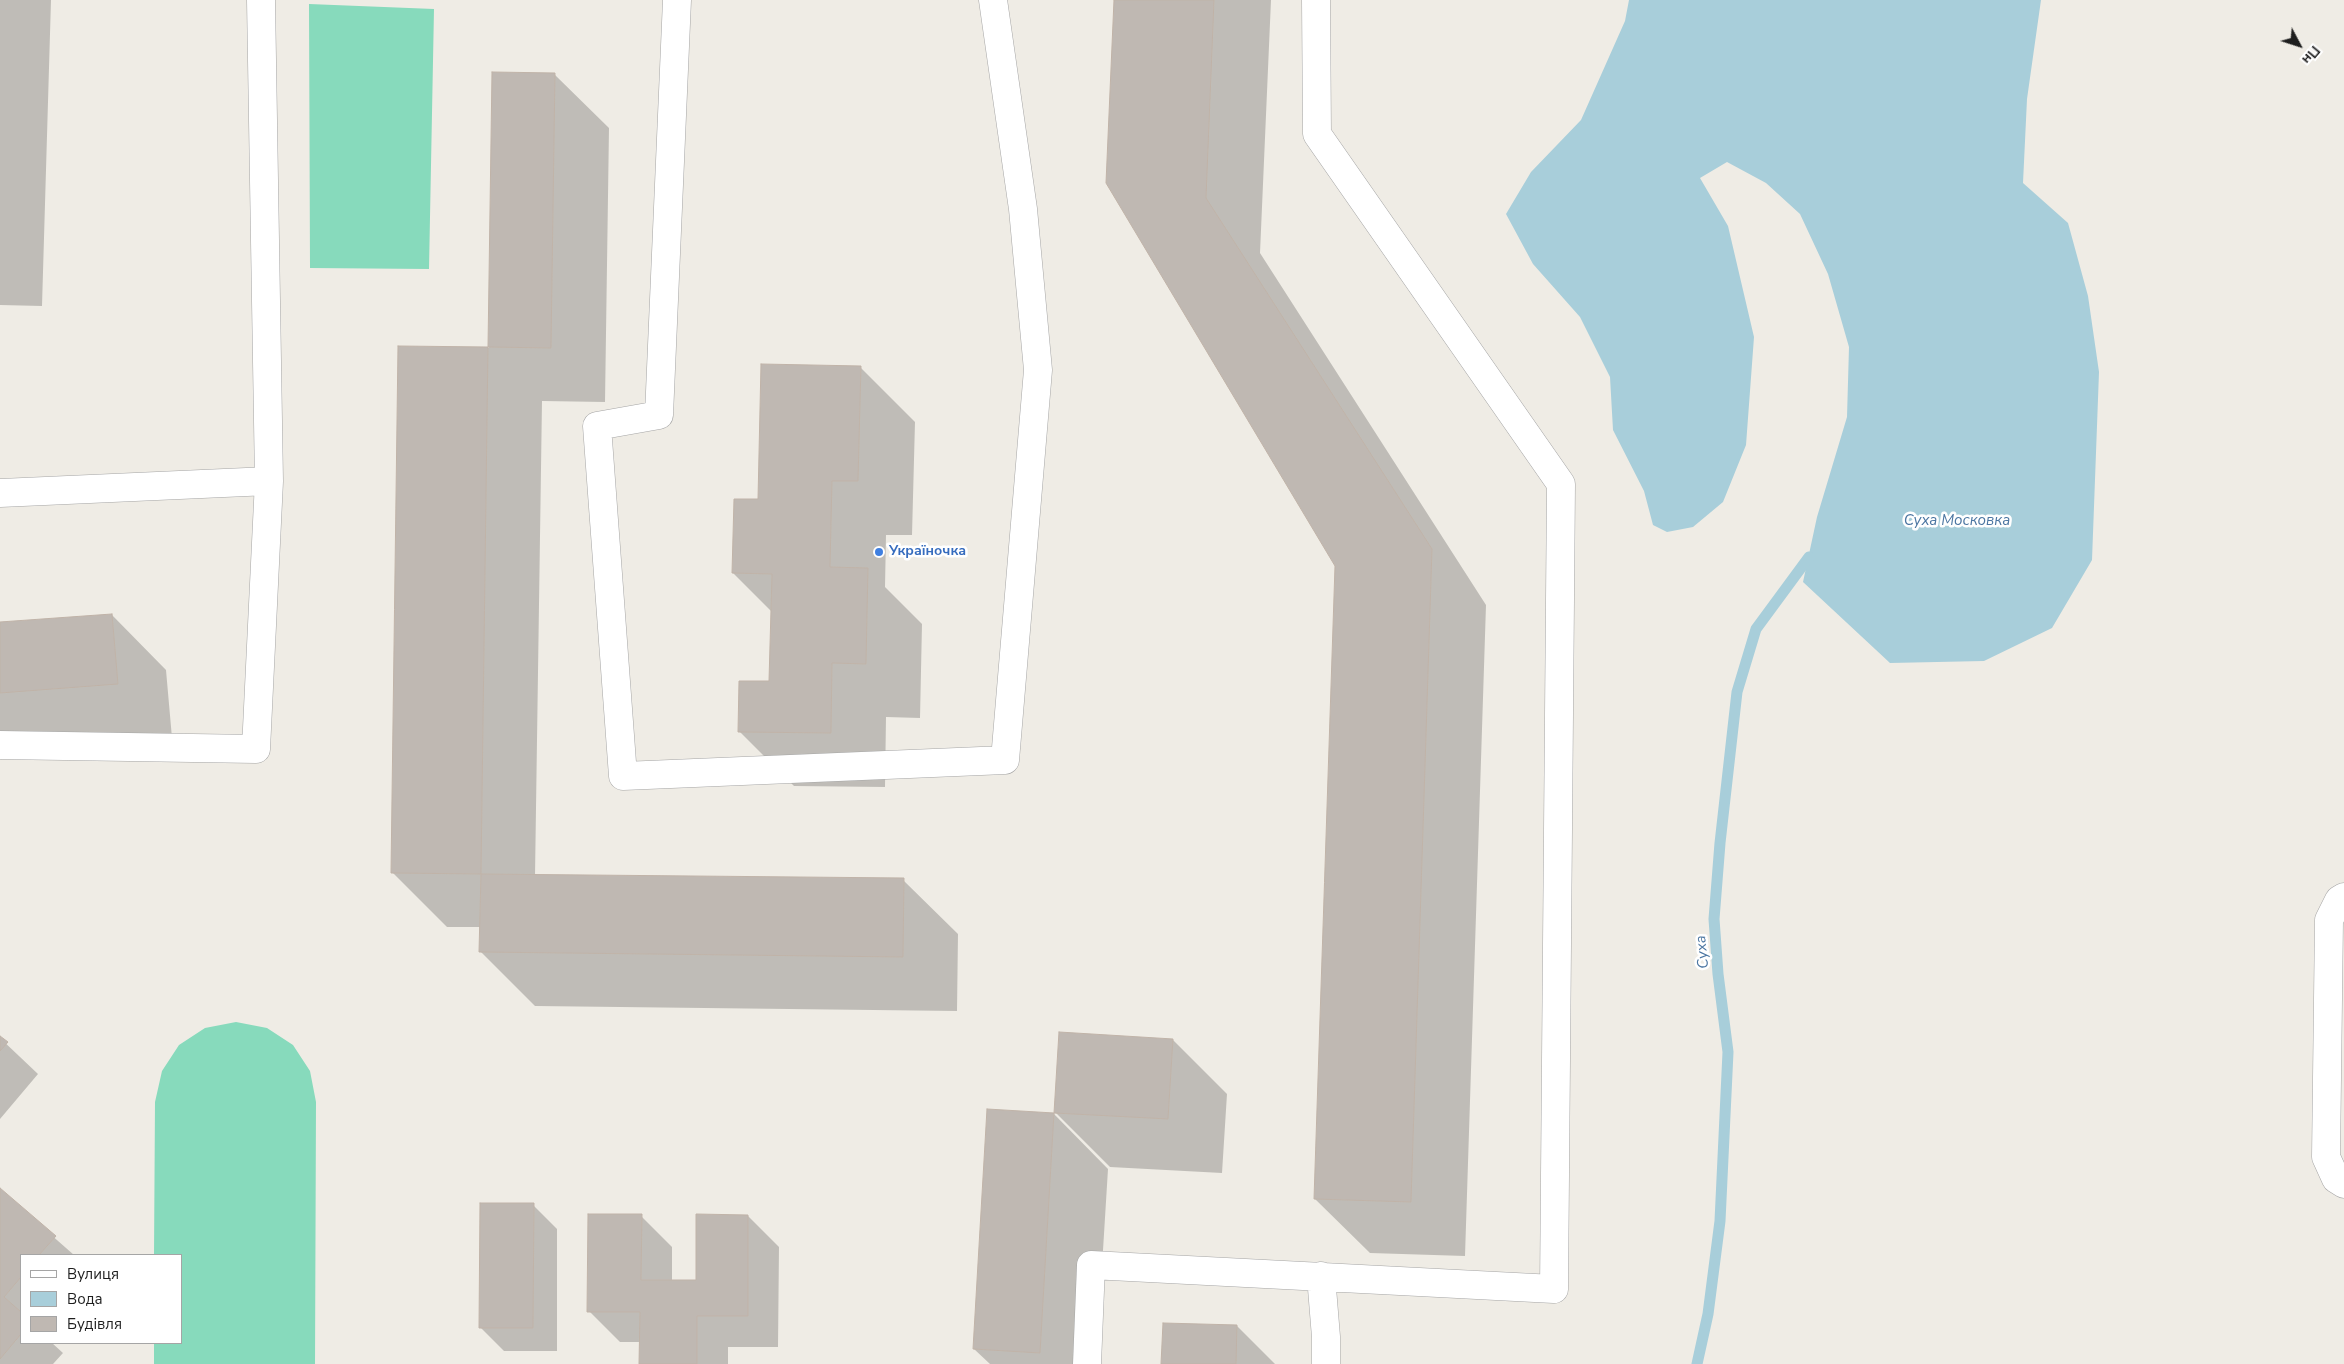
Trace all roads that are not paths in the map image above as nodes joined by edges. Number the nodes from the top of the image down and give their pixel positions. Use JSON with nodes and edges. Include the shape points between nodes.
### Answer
{"nodes":[{"id":1,"x":261,"y":0,"type":"edge"},
{"id":2,"x":678,"y":0,"type":"edge"},
{"id":3,"x":993,"y":0,"type":"edge"},
{"id":4,"x":1316,"y":0,"type":"edge"},
{"id":5,"x":269,"y":481,"type":"junction"},
{"id":6,"x":0,"y":493,"type":"edge"},
{"id":7,"x":0,"y":746,"type":"edge"},
{"id":8,"x":2344,"y":897,"type":"edge"},
{"id":9,"x":2344,"y":1184,"type":"edge"},
{"id":10,"x":1321,"y":1276,"type":"junction"},
{"id":11,"x":1087,"y":1364,"type":"edge"},
{"id":12,"x":1326,"y":1364,"type":"edge"}],
"edges":[{"from":1,"to":5,"type":"lane"},
{"from":2,"to":3,"type":"lane","via":[[659,415],[597,426],[623,776],[1005,760],[1038,370],[1023,209]]},
{"from":4,"to":10,"type":"lane","via":[[1317,134],[1561,484],[1554,1289]]},
{"from":5,"to":6,"type":"lane"},
{"from":5,"to":7,"type":"lane","via":[[256,749]]},
{"from":8,"to":9,"type":"lane","via":[[2328,920],[2326,1147],[2326,1157],[2336,1179]]},
{"from":10,"to":11,"type":"lane","via":[[1091,1265]]},
{"from":10,"to":12,"type":"lane"}]}
